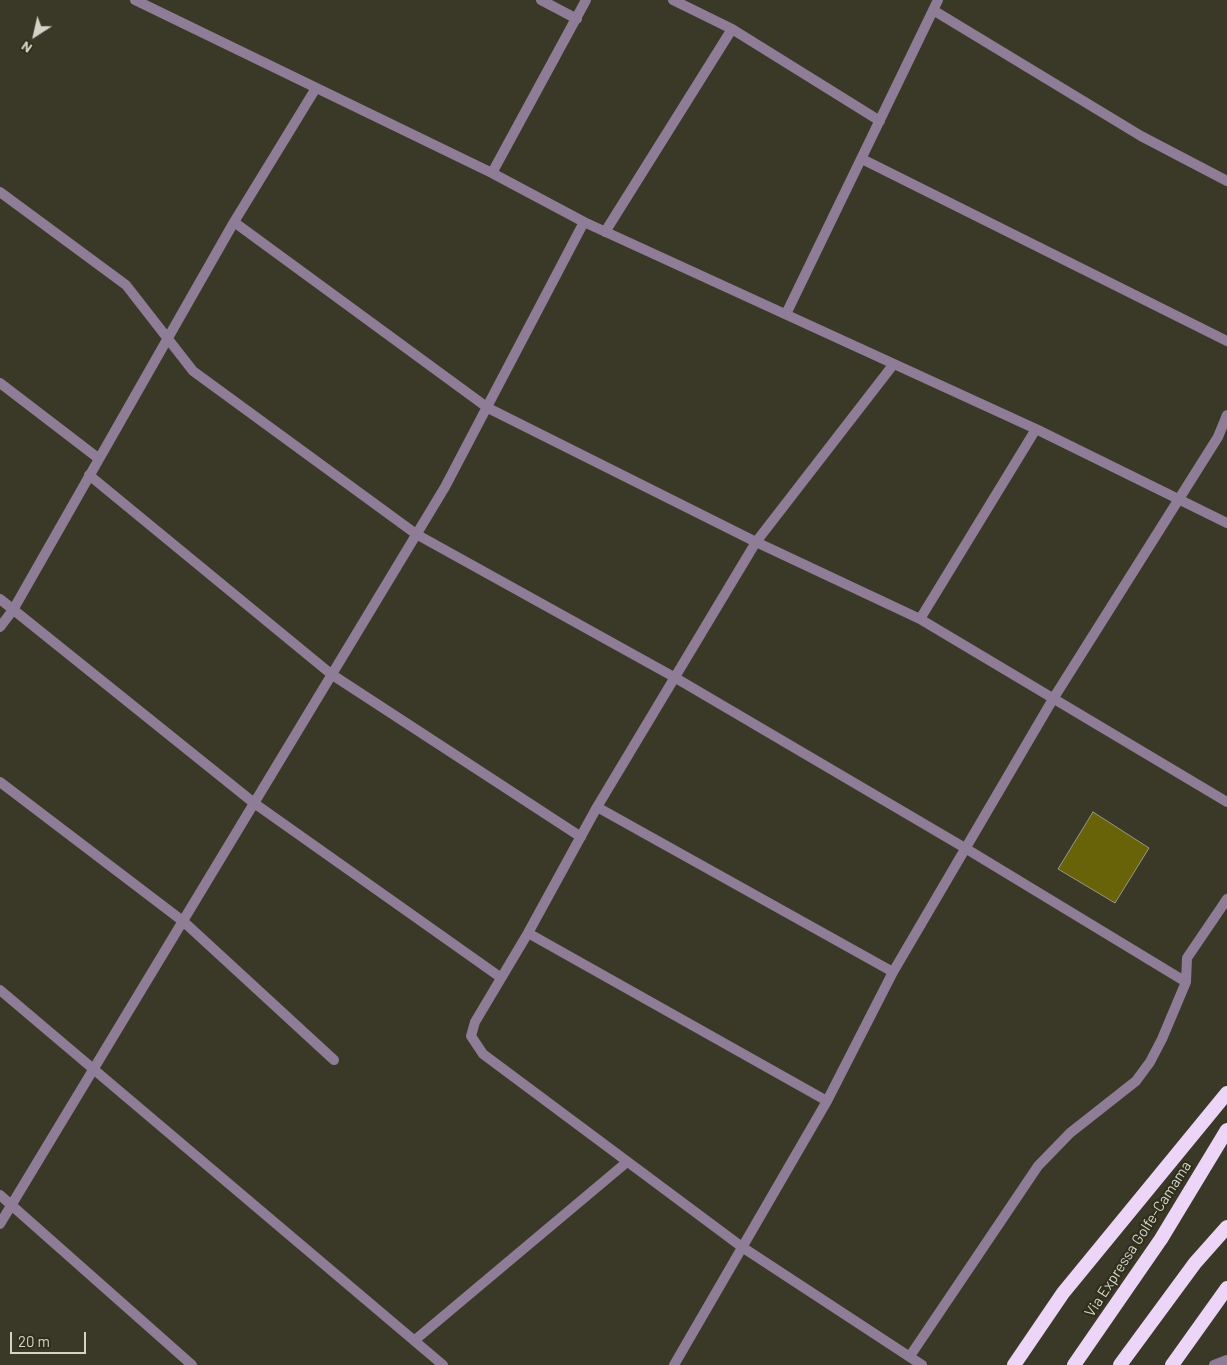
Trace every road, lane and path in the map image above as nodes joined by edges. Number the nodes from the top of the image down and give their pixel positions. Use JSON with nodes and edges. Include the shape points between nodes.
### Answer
{"nodes":[{"id":1,"x":135,"y":0,"type":"edge"},
{"id":2,"x":541,"y":0,"type":"edge"},
{"id":3,"x":586,"y":0,"type":"edge"},
{"id":4,"x":673,"y":0,"type":"edge"},
{"id":5,"x":938,"y":0,"type":"edge"},
{"id":6,"x":934,"y":10,"type":"junction"},
{"id":7,"x":577,"y":19,"type":"junction"},
{"id":8,"x":732,"y":29,"type":"junction"},
{"id":9,"x":316,"y":88,"type":"junction"},
{"id":10,"x":880,"y":121,"type":"junction"},
{"id":11,"x":862,"y":159,"type":"junction"},
{"id":12,"x":492,"y":173,"type":"junction"},
{"id":13,"x":1227,"y":181,"type":"edge"},
{"id":14,"x":0,"y":192,"type":"edge"},
{"id":15,"x":234,"y":222,"type":"junction"},
{"id":16,"x":584,"y":222,"type":"junction"},
{"id":17,"x":605,"y":232,"type":"junction"},
{"id":18,"x":786,"y":314,"type":"junction"},
{"id":19,"x":167,"y":336,"type":"junction"},
{"id":20,"x":1227,"y":341,"type":"edge"},
{"id":21,"x":893,"y":365,"type":"junction"},
{"id":22,"x":0,"y":383,"type":"edge"},
{"id":23,"x":488,"y":408,"type":"junction"},
{"id":24,"x":1227,"y":415,"type":"edge"},
{"id":25,"x":1036,"y":429,"type":"junction"},
{"id":26,"x":98,"y":458,"type":"junction"},
{"id":27,"x":89,"y":475,"type":"junction"},
{"id":28,"x":1179,"y":501,"type":"junction"},
{"id":29,"x":1227,"y":522,"type":"edge"},
{"id":30,"x":416,"y":534,"type":"junction"},
{"id":31,"x":756,"y":542,"type":"junction"},
{"id":32,"x":0,"y":599,"type":"edge"},
{"id":33,"x":12,"y":610,"type":"junction"},
{"id":34,"x":920,"y":618,"type":"junction"},
{"id":35,"x":0,"y":627,"type":"edge"},
{"id":36,"x":331,"y":674,"type":"junction"},
{"id":37,"x":674,"y":677,"type":"junction"},
{"id":38,"x":1053,"y":699,"type":"junction"},
{"id":39,"x":0,"y":782,"type":"edge"},
{"id":40,"x":1227,"y":802,"type":"edge"},
{"id":41,"x":254,"y":803,"type":"junction"},
{"id":42,"x":597,"y":807,"type":"junction"},
{"id":43,"x":581,"y":837,"type":"junction"},
{"id":44,"x":965,"y":848,"type":"junction"},
{"id":45,"x":1227,"y":899,"type":"edge"},
{"id":46,"x":184,"y":922,"type":"junction"},
{"id":47,"x":528,"y":933,"type":"junction"},
{"id":48,"x":893,"y":972,"type":"junction"},
{"id":49,"x":500,"y":977,"type":"junction"},
{"id":50,"x":1186,"y":982,"type":"junction"},
{"id":51,"x":0,"y":990,"type":"edge"},
{"id":52,"x":334,"y":1060,"type":"dead end"},
{"id":53,"x":94,"y":1069,"type":"junction"},
{"id":54,"x":1227,"y":1093,"type":"edge"},
{"id":55,"x":827,"y":1101,"type":"junction"},
{"id":56,"x":1227,"y":1130,"type":"edge"},
{"id":57,"x":627,"y":1162,"type":"junction"},
{"id":58,"x":0,"y":1195,"type":"edge"},
{"id":59,"x":13,"y":1206,"type":"junction"},
{"id":60,"x":0,"y":1224,"type":"edge"},
{"id":61,"x":1227,"y":1227,"type":"edge"},
{"id":62,"x":742,"y":1248,"type":"junction"},
{"id":63,"x":1227,"y":1288,"type":"edge"},
{"id":64,"x":415,"y":1340,"type":"junction"},
{"id":65,"x":910,"y":1356,"type":"junction"},
{"id":66,"x":1227,"y":1360,"type":"edge"},
{"id":67,"x":192,"y":1365,"type":"edge"},
{"id":68,"x":443,"y":1365,"type":"edge"},
{"id":69,"x":674,"y":1365,"type":"edge"},
{"id":70,"x":922,"y":1365,"type":"edge"},
{"id":71,"x":1014,"y":1365,"type":"edge"},
{"id":72,"x":1074,"y":1365,"type":"edge"},
{"id":73,"x":1120,"y":1365,"type":"edge"},
{"id":74,"x":1172,"y":1365,"type":"edge"},
{"id":75,"x":1214,"y":1365,"type":"edge"}],
"edges":[{"from":1,"to":9,"type":"street"},
{"from":2,"to":7,"type":"street"},
{"from":3,"to":7,"type":"street"},
{"from":4,"to":8,"type":"street"},
{"from":5,"to":6,"type":"street"},
{"from":6,"to":10,"type":"street"},
{"from":6,"to":13,"type":"street","via":[[1141,136]]},
{"from":7,"to":12,"type":"street"},
{"from":8,"to":10,"type":"street"},
{"from":8,"to":17,"type":"street"},
{"from":9,"to":12,"type":"street"},
{"from":9,"to":15,"type":"street"},
{"from":10,"to":11,"type":"street"},
{"from":11,"to":18,"type":"street"},
{"from":11,"to":20,"type":"street"},
{"from":12,"to":16,"type":"street"},
{"from":14,"to":19,"type":"street","via":[[126,285]]},
{"from":15,"to":19,"type":"street"},
{"from":15,"to":23,"type":"street"},
{"from":16,"to":17,"type":"street"},
{"from":16,"to":23,"type":"street"},
{"from":17,"to":18,"type":"street"},
{"from":18,"to":21,"type":"street"},
{"from":19,"to":26,"type":"street"},
{"from":19,"to":30,"type":"street","via":[[193,371]]},
{"from":21,"to":25,"type":"street"},
{"from":21,"to":31,"type":"street"},
{"from":22,"to":26,"type":"street"},
{"from":23,"to":30,"type":"street"},
{"from":23,"to":31,"type":"street"},
{"from":24,"to":28,"type":"street","via":[[1218,437]]},
{"from":25,"to":28,"type":"street"},
{"from":25,"to":34,"type":"street"},
{"from":26,"to":27,"type":"street"},
{"from":27,"to":33,"type":"street"},
{"from":27,"to":36,"type":"street"},
{"from":28,"to":29,"type":"street"},
{"from":28,"to":38,"type":"street"},
{"from":30,"to":36,"type":"street"},
{"from":30,"to":37,"type":"street"},
{"from":31,"to":34,"type":"street"},
{"from":31,"to":37,"type":"street"},
{"from":32,"to":33,"type":"street"},
{"from":33,"to":35,"type":"street"},
{"from":33,"to":41,"type":"street"},
{"from":34,"to":38,"type":"street"},
{"from":36,"to":41,"type":"street"},
{"from":36,"to":43,"type":"street"},
{"from":37,"to":42,"type":"street"},
{"from":37,"to":44,"type":"street"},
{"from":38,"to":40,"type":"street"},
{"from":38,"to":44,"type":"street"},
{"from":39,"to":46,"type":"street"},
{"from":41,"to":46,"type":"street"},
{"from":41,"to":49,"type":"street"},
{"from":42,"to":43,"type":"street"},
{"from":42,"to":48,"type":"street"},
{"from":43,"to":47,"type":"street"},
{"from":44,"to":48,"type":"street"},
{"from":44,"to":50,"type":"street"},
{"from":45,"to":50,"type":"street","via":[[1187,958]]},
{"from":46,"to":52,"type":"street"},
{"from":46,"to":53,"type":"street"},
{"from":47,"to":49,"type":"street"},
{"from":47,"to":55,"type":"street"},
{"from":48,"to":55,"type":"street"},
{"from":49,"to":57,"type":"street","via":[[470,1036],[478,1048]]},
{"from":50,"to":65,"type":"street","via":[[1162,1039],[1136,1081],[1070,1133],[1038,1166]]},
{"from":51,"to":53,"type":"street"},
{"from":53,"to":59,"type":"street"},
{"from":53,"to":64,"type":"street"},
{"from":54,"to":71,"type":"highway","via":[[1063,1292]]},
{"from":55,"to":62,"type":"street"},
{"from":56,"to":72,"type":"highway","name":"Via Expressa Golfe-Camama","via":[[1161,1238]]},
{"from":57,"to":62,"type":"street"},
{"from":57,"to":64,"type":"street"},
{"from":58,"to":59,"type":"street"},
{"from":59,"to":60,"type":"street"},
{"from":59,"to":67,"type":"street"},
{"from":61,"to":73,"type":"highway","via":[[1195,1263]]},
{"from":62,"to":65,"type":"street"},
{"from":62,"to":69,"type":"street"},
{"from":63,"to":74,"type":"highway"},
{"from":64,"to":68,"type":"street"},
{"from":65,"to":70,"type":"street"},
{"from":66,"to":75,"type":"street"}]}
